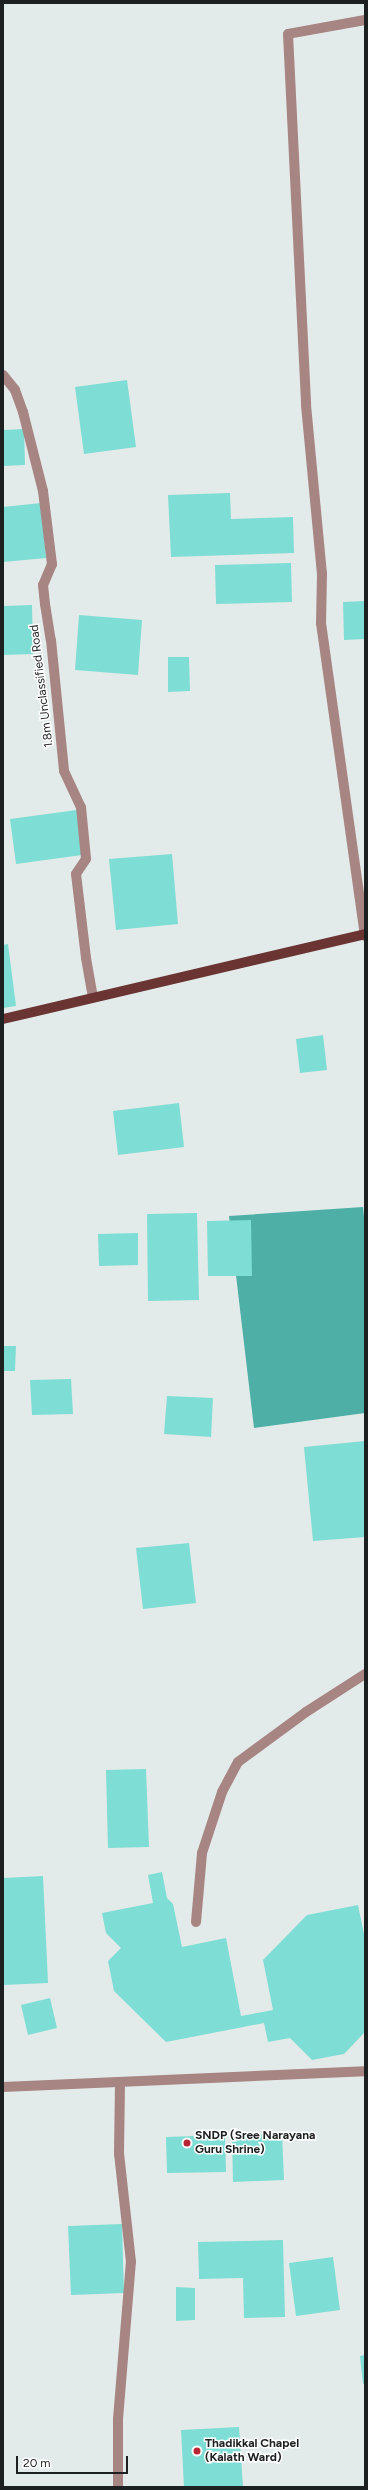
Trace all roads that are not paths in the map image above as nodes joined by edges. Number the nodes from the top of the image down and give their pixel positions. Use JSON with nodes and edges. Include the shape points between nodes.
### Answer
{"nodes":[{"id":1,"x":365,"y":20,"type":"edge"},
{"id":2,"x":3,"y":375,"type":"edge"},
{"id":3,"x":365,"y":934,"type":"edge"},
{"id":4,"x":93,"y":997,"type":"junction"},
{"id":5,"x":3,"y":1019,"type":"edge"},
{"id":6,"x":365,"y":1674,"type":"edge"},
{"id":7,"x":196,"y":1922,"type":"dead end"},
{"id":8,"x":365,"y":2071,"type":"edge"},
{"id":9,"x":120,"y":2082,"type":"junction"},
{"id":10,"x":3,"y":2087,"type":"edge"},
{"id":11,"x":118,"y":2487,"type":"edge"}],
"edges":[{"from":1,"to":3,"type":"street","via":[[288,34],[306,405],[322,573],[321,623]]},
{"from":2,"to":4,"type":"street","name":"1.8m Unclassified Road","via":[[15,390],[23,412],[43,491],[52,564],[43,585],[44,604],[51,640],[64,771],[81,807],[86,859],[76,874]]},
{"from":3,"to":4,"type":"main road"},
{"from":4,"to":5,"type":"main road"},
{"from":6,"to":7,"type":"street","via":[[306,1712],[238,1762],[222,1792],[202,1853]]},
{"from":8,"to":9,"type":"street"},
{"from":9,"to":10,"type":"street"},
{"from":9,"to":11,"type":"street","via":[[119,2154],[131,2262],[118,2419]]}]}
